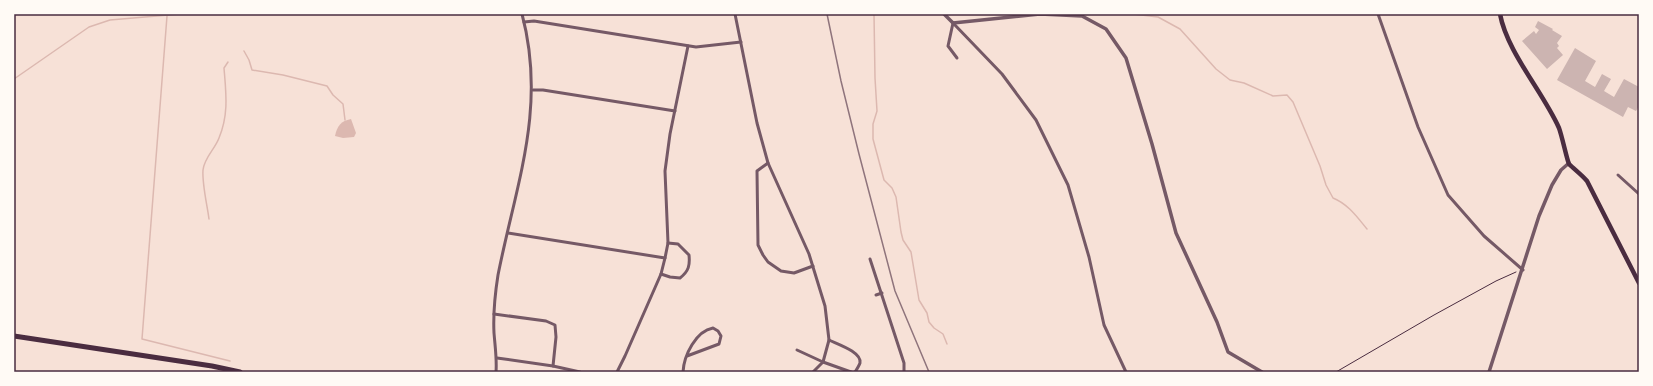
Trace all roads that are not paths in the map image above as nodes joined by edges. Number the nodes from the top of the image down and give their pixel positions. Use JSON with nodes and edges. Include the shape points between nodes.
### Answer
{"nodes":[{"id":1,"x":522,"y":14,"type":"edge"},
{"id":2,"x":735,"y":14,"type":"edge"},
{"id":3,"x":944,"y":14,"type":"edge"},
{"id":4,"x":1378,"y":14,"type":"edge"},
{"id":5,"x":1500,"y":14,"type":"edge"},
{"id":6,"x":524,"y":22,"type":"junction"},
{"id":7,"x":953,"y":23,"type":"junction"},
{"id":8,"x":741,"y":42,"type":"junction"},
{"id":9,"x":688,"y":46,"type":"junction"},
{"id":10,"x":957,"y":58,"type":"dead end"},
{"id":11,"x":533,"y":90,"type":"junction"},
{"id":12,"x":675,"y":111,"type":"junction"},
{"id":13,"x":768,"y":163,"type":"junction"},
{"id":14,"x":1568,"y":163,"type":"junction"},
{"id":15,"x":1618,"y":175,"type":"dead end"},
{"id":16,"x":1639,"y":194,"type":"edge"},
{"id":17,"x":508,"y":233,"type":"junction"},
{"id":18,"x":668,"y":243,"type":"junction"},
{"id":19,"x":665,"y":258,"type":"junction"},
{"id":20,"x":870,"y":259,"type":"dead end"},
{"id":21,"x":813,"y":266,"type":"junction"},
{"id":22,"x":1523,"y":270,"type":"junction"},
{"id":23,"x":661,"y":274,"type":"junction"},
{"id":24,"x":1639,"y":283,"type":"edge"},
{"id":25,"x":882,"y":293,"type":"junction"},
{"id":26,"x":876,"y":295,"type":"dead end"},
{"id":27,"x":494,"y":314,"type":"junction"},
{"id":28,"x":14,"y":336,"type":"edge"},
{"id":29,"x":829,"y":340,"type":"junction"},
{"id":30,"x":797,"y":350,"type":"dead end"},
{"id":31,"x":687,"y":356,"type":"junction"},
{"id":32,"x":497,"y":358,"type":"junction"},
{"id":33,"x":823,"y":362,"type":"junction"},
{"id":34,"x":553,"y":366,"type":"junction"},
{"id":35,"x":841,"y":370,"type":"edge"},
{"id":36,"x":240,"y":372,"type":"edge"},
{"id":37,"x":496,"y":372,"type":"edge"},
{"id":38,"x":580,"y":372,"type":"edge"},
{"id":39,"x":617,"y":372,"type":"edge"},
{"id":40,"x":683,"y":372,"type":"edge"},
{"id":41,"x":813,"y":372,"type":"edge"},
{"id":42,"x":851,"y":372,"type":"edge"},
{"id":43,"x":855,"y":372,"type":"edge"},
{"id":44,"x":904,"y":372,"type":"edge"},
{"id":45,"x":1126,"y":372,"type":"edge"},
{"id":46,"x":1262,"y":372,"type":"edge"},
{"id":47,"x":1489,"y":372,"type":"edge"}],
"edges":[{"from":1,"to":6,"type":"street"},
{"from":2,"to":8,"type":"street"},
{"from":3,"to":7,"type":"street"},
{"from":4,"to":22,"type":"street","via":[[1418,127],[1448,195],[1484,236]]},
{"from":5,"to":14,"type":"main road","via":[[1512,46],[1556,120]]},
{"from":6,"to":9,"type":"street","via":[[534,21]]},
{"from":6,"to":11,"type":"street","via":[[532,64]]},
{"from":7,"to":10,"type":"street","via":[[948,46]]},
{"from":7,"to":45,"type":"street","via":[[1002,74],[1039,126],[1068,186],[1089,257],[1104,325]]},
{"from":7,"to":46,"type":"street","via":[[1040,14],[1082,16],[1106,29],[1126,58],[1176,232],[1228,352]]},
{"from":8,"to":9,"type":"street"},
{"from":8,"to":13,"type":"street"},
{"from":9,"to":12,"type":"street"},
{"from":11,"to":12,"type":"street"},
{"from":11,"to":17,"type":"street","via":[[528,141]]},
{"from":12,"to":18,"type":"street","via":[[666,170]]},
{"from":13,"to":21,"type":"street"},
{"from":13,"to":21,"type":"street","via":[[757,171],[758,246],[768,262],[781,271],[794,273]]},
{"from":14,"to":22,"type":"street","via":[[1552,185],[1539,216]]},
{"from":14,"to":24,"type":"main road","via":[[1587,181]]},
{"from":15,"to":16,"type":"street"},
{"from":17,"to":19,"type":"street"},
{"from":17,"to":27,"type":"street","via":[[498,275]]},
{"from":18,"to":19,"type":"street"},
{"from":18,"to":23,"type":"street","via":[[678,244],[689,255],[690,264],[687,273],[680,278]]},
{"from":19,"to":23,"type":"street"},
{"from":20,"to":25,"type":"street"},
{"from":21,"to":29,"type":"street","via":[[825,306]]},
{"from":22,"to":47,"type":"street"},
{"from":23,"to":39,"type":"street"},
{"from":25,"to":26,"type":"street"},
{"from":25,"to":44,"type":"street","via":[[904,363]]},
{"from":27,"to":32,"type":"street"},
{"from":27,"to":34,"type":"street","via":[[546,321],[555,325]]},
{"from":28,"to":36,"type":"highway"},
{"from":29,"to":33,"type":"street"},
{"from":29,"to":43,"type":"street","via":[[859,357],[860,362]]},
{"from":30,"to":33,"type":"street"},
{"from":31,"to":31,"type":"street","via":[[699,334],[707,329],[718,330],[721,336],[719,344]]},
{"from":31,"to":40,"type":"street"},
{"from":32,"to":34,"type":"street"},
{"from":32,"to":37,"type":"street"},
{"from":33,"to":35,"type":"street"},
{"from":33,"to":41,"type":"street"},
{"from":34,"to":38,"type":"street"},
{"from":35,"to":42,"type":"street"}]}
